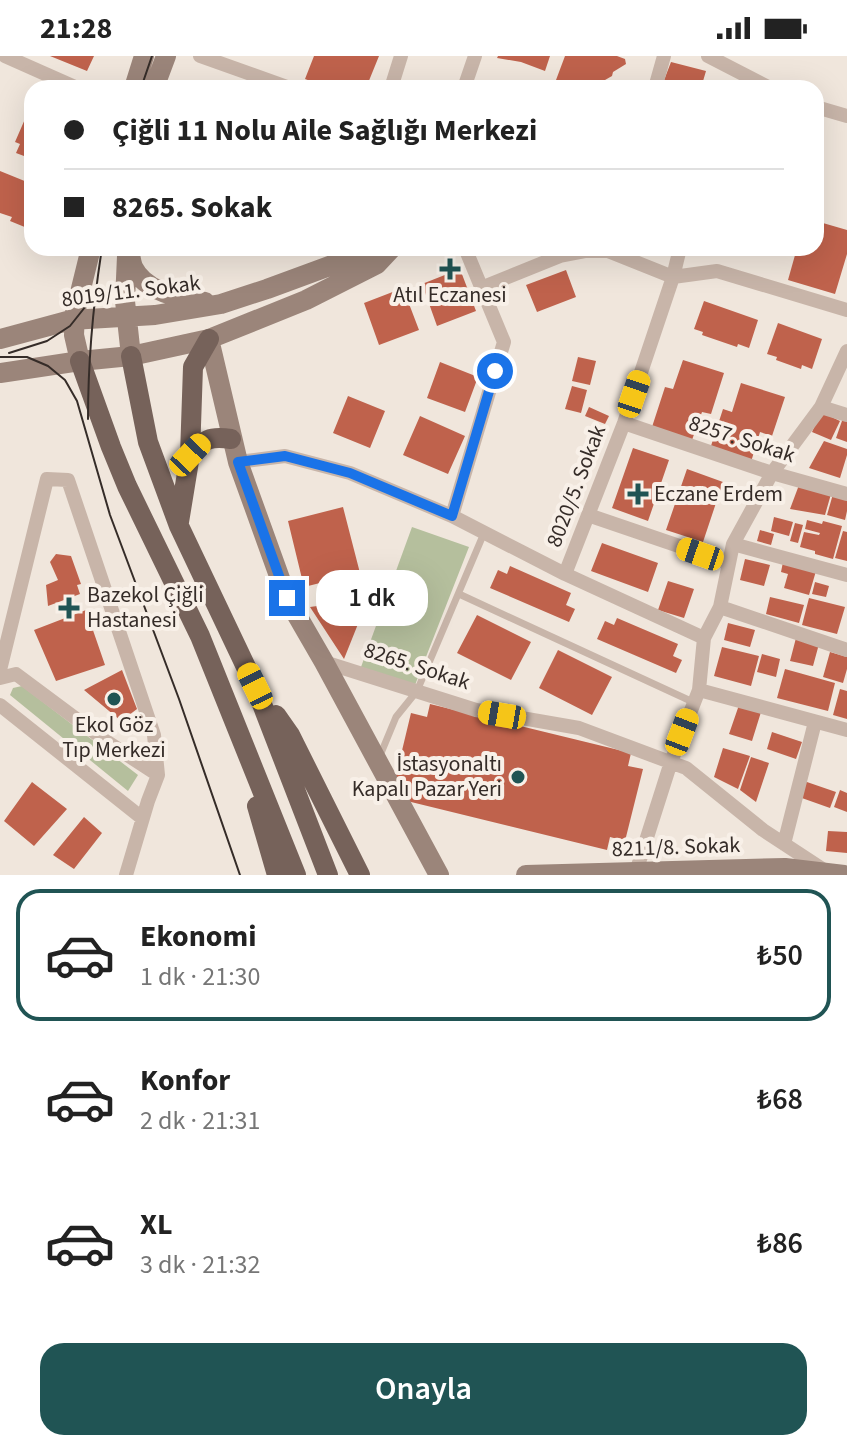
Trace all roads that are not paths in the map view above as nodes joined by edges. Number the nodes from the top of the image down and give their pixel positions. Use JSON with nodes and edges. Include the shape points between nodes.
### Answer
{"nodes":[{"id":1,"x":5,"y":56,"type":"edge"},
{"id":2,"x":144,"y":56,"type":"edge"},
{"id":3,"x":166,"y":56,"type":"edge"},
{"id":4,"x":200,"y":56,"type":"edge"},
{"id":5,"x":401,"y":56,"type":"edge"},
{"id":6,"x":475,"y":56,"type":"edge"},
{"id":7,"x":664,"y":56,"type":"edge"},
{"id":8,"x":708,"y":56,"type":"edge"},
{"id":9,"x":59,"y":80,"type":"edge"},
{"id":10,"x":136,"y":80,"type":"edge"},
{"id":11,"x":157,"y":80,"type":"edge"},
{"id":12,"x":268,"y":80,"type":"edge"},
{"id":13,"x":394,"y":80,"type":"edge"},
{"id":14,"x":467,"y":80,"type":"edge"},
{"id":15,"x":657,"y":80,"type":"edge"},
{"id":16,"x":754,"y":80,"type":"edge"},
{"id":17,"x":824,"y":109,"type":"edge"},
{"id":18,"x":847,"y":116,"type":"edge"},
{"id":19,"x":89,"y":256,"type":"edge"},
{"id":20,"x":128,"y":256,"type":"edge"},
{"id":21,"x":131,"y":256,"type":"edge"},
{"id":22,"x":356,"y":256,"type":"edge"},
{"id":23,"x":384,"y":256,"type":"edge"},
{"id":24,"x":468,"y":256,"type":"edge"},
{"id":25,"x":560,"y":256,"type":"edge"},
{"id":26,"x":620,"y":256,"type":"edge"},
{"id":27,"x":679,"y":256,"type":"edge"},
{"id":28,"x":673,"y":277,"type":"junction"},
{"id":29,"x":81,"y":287,"type":"junction"},
{"id":30,"x":481,"y":288,"type":"junction"},
{"id":31,"x":221,"y":304,"type":"junction"},
{"id":32,"x":847,"y":310,"type":"edge"},
{"id":33,"x":127,"y":317,"type":"junction"},
{"id":34,"x":76,"y":320,"type":"junction"},
{"id":35,"x":25,"y":333,"type":"junction"},
{"id":36,"x":0,"y":339,"type":"edge"},
{"id":37,"x":209,"y":339,"type":"junction"},
{"id":38,"x":847,"y":351,"type":"edge"},
{"id":39,"x":131,"y":356,"type":"junction"},
{"id":40,"x":80,"y":361,"type":"junction"},
{"id":41,"x":0,"y":373,"type":"edge"},
{"id":42,"x":821,"y":407,"type":"junction"},
{"id":43,"x":847,"y":415,"type":"edge"},
{"id":44,"x":624,"y":423,"type":"junction"},
{"id":45,"x":231,"y":439,"type":"junction"},
{"id":46,"x":190,"y":455,"type":"junction"},
{"id":47,"x":238,"y":462,"type":"junction"},
{"id":48,"x":772,"y":473,"type":"junction"},
{"id":49,"x":847,"y":494,"type":"edge"},
{"id":50,"x":588,"y":515,"type":"junction"},
{"id":51,"x":452,"y":516,"type":"junction"},
{"id":52,"x":179,"y":526,"type":"junction"},
{"id":53,"x":484,"y":533,"type":"junction"},
{"id":54,"x":733,"y":544,"type":"junction"},
{"id":55,"x":729,"y":563,"type":"junction"},
{"id":56,"x":565,"y":574,"type":"junction"},
{"id":57,"x":847,"y":575,"type":"edge"},
{"id":58,"x":459,"y":594,"type":"junction"},
{"id":59,"x":720,"y":607,"type":"junction"},
{"id":60,"x":704,"y":638,"type":"junction"},
{"id":61,"x":847,"y":650,"type":"edge"},
{"id":62,"x":324,"y":662,"type":"junction"},
{"id":63,"x":0,"y":670,"type":"edge"},
{"id":64,"x":0,"y":678,"type":"edge"},
{"id":65,"x":255,"y":686,"type":"junction"},
{"id":66,"x":417,"y":691,"type":"junction"},
{"id":67,"x":696,"y":696,"type":"junction"},
{"id":68,"x":0,"y":705,"type":"edge"},
{"id":69,"x":234,"y":721,"type":"junction"},
{"id":70,"x":815,"y":722,"type":"junction"},
{"id":71,"x":847,"y":730,"type":"edge"},
{"id":72,"x":378,"y":761,"type":"junction"},
{"id":73,"x":671,"y":762,"type":"junction"},
{"id":74,"x":158,"y":775,"type":"junction"},
{"id":75,"x":142,"y":818,"type":"junction"},
{"id":76,"x":784,"y":844,"type":"junction"},
{"id":77,"x":785,"y":871,"type":"edge"},
{"id":78,"x":636,"y":872,"type":"junction"},
{"id":79,"x":836,"y":874,"type":"edge"},
{"id":80,"x":126,"y":875,"type":"edge"},
{"id":81,"x":277,"y":875,"type":"edge"},
{"id":82,"x":296,"y":875,"type":"edge"},
{"id":83,"x":328,"y":875,"type":"edge"},
{"id":84,"x":360,"y":875,"type":"edge"},
{"id":85,"x":439,"y":875,"type":"edge"},
{"id":86,"x":526,"y":875,"type":"edge"}],
"edges":[{"from":1,"to":9,"type":"street"},
{"from":2,"to":10,"type":"street"},
{"from":3,"to":11,"type":"street"},
{"from":4,"to":12,"type":"street"},
{"from":5,"to":13,"type":"street"},
{"from":6,"to":14,"type":"street"},
{"from":7,"to":15,"type":"street"},
{"from":8,"to":16,"type":"street"},
{"from":17,"to":18,"type":"street"},
{"from":19,"to":29,"type":"street"},
{"from":20,"to":33,"type":"street"},
{"from":21,"to":31,"type":"street","via":[[144,282],[160,291]]},
{"from":22,"to":31,"type":"street","name":"8019/11. Sokak"},
{"from":23,"to":37,"type":"street","via":[[306,300]]},
{"from":24,"to":30,"type":"street"},
{"from":25,"to":30,"type":"street"},
{"from":26,"to":28,"type":"street"},
{"from":27,"to":28,"type":"street","name":"8020/5. Sokak"},
{"from":28,"to":32,"type":"street","via":[[717,271]]},
{"from":28,"to":44,"type":"street","name":"8020/5. Sokak"},
{"from":29,"to":34,"type":"street"},
{"from":29,"to":35,"type":"street","name":"8019/11. Sokak","via":[[63,310]]},
{"from":30,"to":51,"type":"street","via":[[504,342]]},
{"from":31,"to":33,"type":"street","name":"8019/11. Sokak"},
{"from":33,"to":34,"type":"street","name":"8019/11. Sokak"},
{"from":33,"to":39,"type":"street"},
{"from":34,"to":35,"type":"street","name":"8019/11. Sokak"},
{"from":34,"to":40,"type":"street"},
{"from":35,"to":36,"type":"street","name":"8019/11. Sokak"},
{"from":37,"to":39,"type":"street"},
{"from":37,"to":45,"type":"street"},
{"from":37,"to":46,"type":"main road","via":[[193,367]]},
{"from":38,"to":42,"type":"street"},
{"from":39,"to":40,"type":"street"},
{"from":39,"to":52,"type":"main road","via":[[148,442]]},
{"from":40,"to":41,"type":"street"},
{"from":40,"to":69,"type":"main road","via":[[127,486],[200,636]]},
{"from":42,"to":43,"type":"street"},
{"from":42,"to":48,"type":"street"},
{"from":44,"to":48,"type":"street","name":"8257. Sokak"},
{"from":44,"to":50,"type":"street","name":"8020/5. Sokak"},
{"from":45,"to":46,"type":"main road","via":[[203,441]]},
{"from":45,"to":47,"type":"street"},
{"from":46,"to":52,"type":"main road"},
{"from":47,"to":51,"type":"street","via":[[285,456],[350,473]]},
{"from":47,"to":62,"type":"street","via":[[287,598]]},
{"from":48,"to":49,"type":"street","name":"8257. Sokak"},
{"from":48,"to":54,"type":"street"},
{"from":50,"to":55,"type":"street"},
{"from":50,"to":56,"type":"street","name":"8020/5. Sokak"},
{"from":51,"to":53,"type":"street"},
{"from":52,"to":65,"type":"main road"},
{"from":53,"to":56,"type":"street"},
{"from":53,"to":58,"type":"lane"},
{"from":54,"to":55,"type":"street"},
{"from":54,"to":57,"type":"street"},
{"from":55,"to":59,"type":"street"},
{"from":56,"to":60,"type":"street"},
{"from":58,"to":66,"type":"lane"},
{"from":58,"to":67,"type":"lane"},
{"from":59,"to":60,"type":"street"},
{"from":59,"to":61,"type":"street"},
{"from":60,"to":67,"type":"street"},
{"from":62,"to":66,"type":"street","name":"8265. Sokak"},
{"from":62,"to":72,"type":"street"},
{"from":63,"to":74,"type":"street","via":[[47,479],[68,480],[154,735]]},
{"from":64,"to":74,"type":"street","via":[[16,674]]},
{"from":65,"to":83,"type":"main road"},
{"from":65,"to":84,"type":"main road","via":[[290,735]]},
{"from":66,"to":72,"type":"lane","via":[[396,717]]},
{"from":66,"to":73,"type":"street","name":"8265. Sokak","via":[[476,710],[579,728]]},
{"from":67,"to":70,"type":"street"},
{"from":67,"to":73,"type":"street"},
{"from":68,"to":75,"type":"street"},
{"from":69,"to":81,"type":"main road"},
{"from":69,"to":82,"type":"main road"},
{"from":70,"to":71,"type":"street"},
{"from":70,"to":76,"type":"street"},
{"from":72,"to":85,"type":"street"},
{"from":73,"to":76,"type":"street","name":"8265. Sokak"},
{"from":73,"to":78,"type":"street"},
{"from":74,"to":75,"type":"street"},
{"from":75,"to":80,"type":"street"},
{"from":76,"to":79,"type":"street","name":"8265. Sokak"},
{"from":77,"to":78,"type":"street","name":"8211/8. Sokak"},
{"from":77,"to":79,"type":"street","name":"8211/8. Sokak"},
{"from":78,"to":86,"type":"street","name":"8211/8. Sokak"}]}
